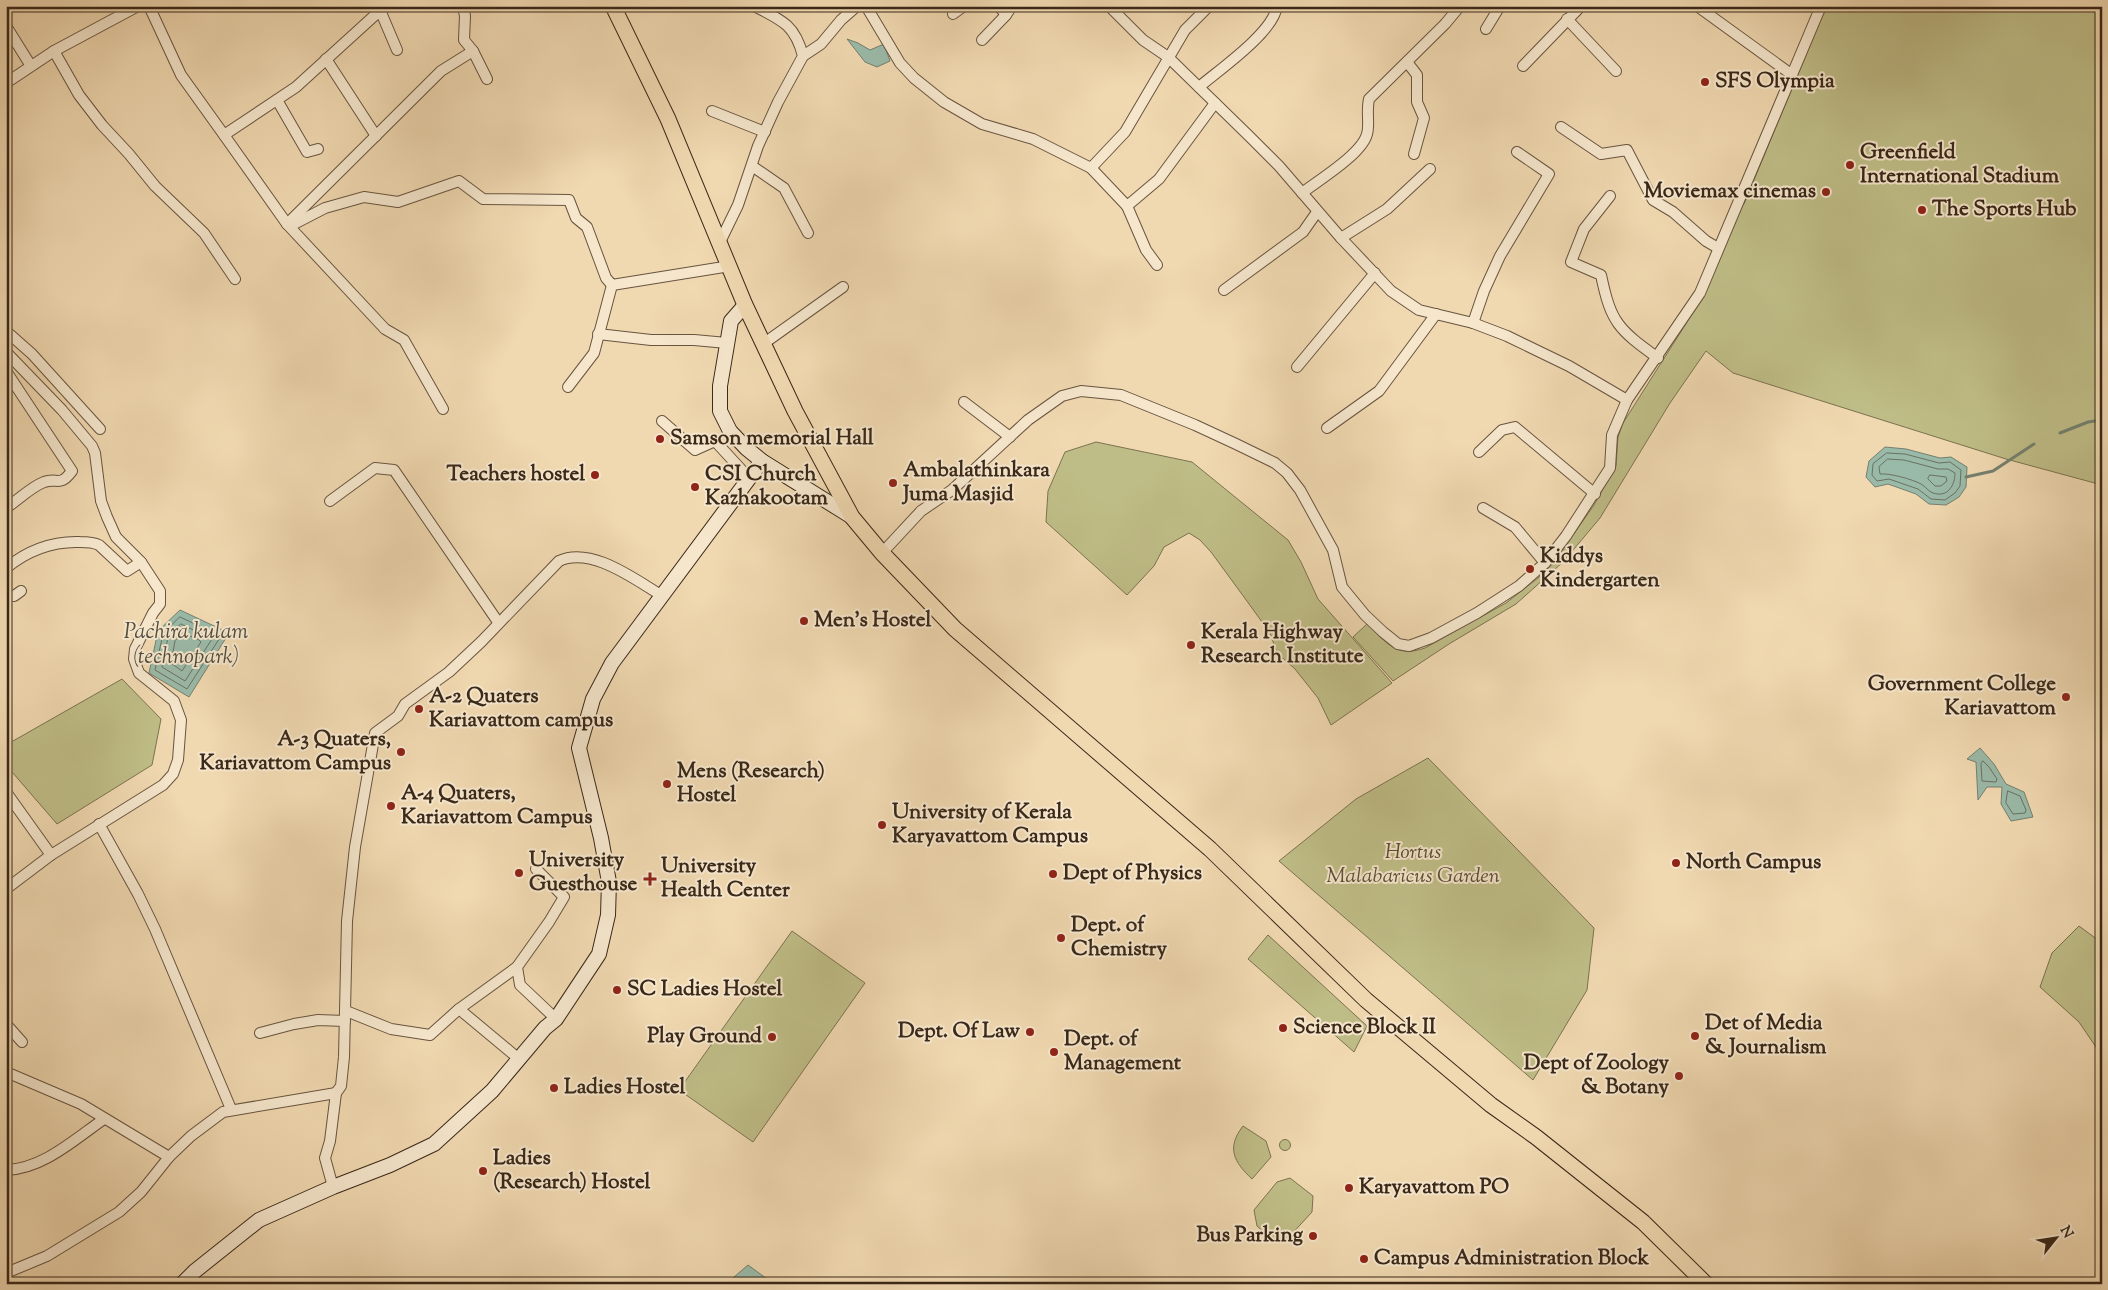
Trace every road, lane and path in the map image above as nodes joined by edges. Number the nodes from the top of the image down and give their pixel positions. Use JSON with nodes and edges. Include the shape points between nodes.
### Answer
{"nodes":[{"id":1,"x":138,"y":6,"type":"edge"},
{"id":2,"x":148,"y":6,"type":"edge"},
{"id":3,"x":463,"y":6,"type":"edge"},
{"id":4,"x":613,"y":6,"type":"edge"},
{"id":5,"x":754,"y":6,"type":"edge"},
{"id":6,"x":857,"y":6,"type":"edge"},
{"id":7,"x":866,"y":6,"type":"edge"},
{"id":8,"x":964,"y":6,"type":"edge"},
{"id":9,"x":999,"y":6,"type":"edge"},
{"id":10,"x":1109,"y":6,"type":"edge"},
{"id":11,"x":1209,"y":6,"type":"edge"},
{"id":12,"x":1277,"y":6,"type":"edge"},
{"id":13,"x":1460,"y":6,"type":"edge"},
{"id":14,"x":1500,"y":6,"type":"edge"},
{"id":15,"x":1581,"y":6,"type":"edge"},
{"id":16,"x":1697,"y":6,"type":"edge"},
{"id":17,"x":1820,"y":6,"type":"edge"},
{"id":18,"x":382,"y":8,"type":"edge"},
{"id":19,"x":1009,"y":10,"type":"edge"},
{"id":20,"x":953,"y":14,"type":"dead end"},
{"id":21,"x":1567,"y":19,"type":"junction"},
{"id":22,"x":6,"y":26,"type":"edge"},
{"id":23,"x":1486,"y":29,"type":"dead end"},
{"id":24,"x":982,"y":40,"type":"dead end"},
{"id":25,"x":397,"y":50,"type":"dead end"},
{"id":26,"x":54,"y":51,"type":"junction"},
{"id":27,"x":473,"y":51,"type":"junction"},
{"id":28,"x":803,"y":56,"type":"junction"},
{"id":29,"x":1168,"y":57,"type":"junction"},
{"id":30,"x":326,"y":59,"type":"junction"},
{"id":31,"x":1407,"y":62,"type":"junction"},
{"id":32,"x":31,"y":66,"type":"junction"},
{"id":33,"x":1523,"y":66,"type":"dead end"},
{"id":34,"x":1616,"y":71,"type":"dead end"},
{"id":35,"x":1792,"y":74,"type":"junction"},
{"id":36,"x":487,"y":79,"type":"dead end"},
{"id":37,"x":6,"y":83,"type":"edge"},
{"id":38,"x":1199,"y":88,"type":"junction"},
{"id":39,"x":277,"y":100,"type":"junction"},
{"id":40,"x":1215,"y":103,"type":"junction"},
{"id":41,"x":712,"y":112,"type":"dead end"},
{"id":42,"x":1561,"y":127,"type":"dead end"},
{"id":43,"x":765,"y":132,"type":"junction"},
{"id":44,"x":224,"y":134,"type":"junction"},
{"id":45,"x":376,"y":136,"type":"junction"},
{"id":46,"x":318,"y":149,"type":"dead end"},
{"id":47,"x":1517,"y":152,"type":"dead end"},
{"id":48,"x":1414,"y":154,"type":"dead end"},
{"id":49,"x":752,"y":166,"type":"junction"},
{"id":50,"x":1090,"y":168,"type":"junction"},
{"id":51,"x":1430,"y":169,"type":"dead end"},
{"id":52,"x":1302,"y":193,"type":"junction"},
{"id":53,"x":1610,"y":196,"type":"dead end"},
{"id":54,"x":1127,"y":206,"type":"junction"},
{"id":55,"x":1317,"y":212,"type":"junction"},
{"id":56,"x":287,"y":224,"type":"junction"},
{"id":57,"x":808,"y":233,"type":"dead end"},
{"id":58,"x":1340,"y":238,"type":"junction"},
{"id":59,"x":720,"y":244,"type":"junction"},
{"id":60,"x":1718,"y":248,"type":"junction"},
{"id":61,"x":1157,"y":265,"type":"dead end"},
{"id":62,"x":730,"y":266,"type":"junction"},
{"id":63,"x":1374,"y":273,"type":"junction"},
{"id":64,"x":235,"y":279,"type":"dead end"},
{"id":65,"x":612,"y":285,"type":"junction"},
{"id":66,"x":843,"y":288,"type":"dead end"},
{"id":67,"x":1224,"y":290,"type":"dead end"},
{"id":68,"x":745,"y":305,"type":"junction"},
{"id":69,"x":1436,"y":314,"type":"junction"},
{"id":70,"x":1473,"y":324,"type":"junction"},
{"id":71,"x":6,"y":331,"type":"edge"},
{"id":72,"x":598,"y":334,"type":"junction"},
{"id":73,"x":727,"y":343,"type":"junction"},
{"id":74,"x":763,"y":344,"type":"junction"},
{"id":75,"x":6,"y":352,"type":"edge"},
{"id":76,"x":1658,"y":358,"type":"junction"},
{"id":77,"x":1297,"y":367,"type":"dead end"},
{"id":78,"x":6,"y":371,"type":"edge"},
{"id":79,"x":568,"y":387,"type":"dead end"},
{"id":80,"x":1627,"y":400,"type":"junction"},
{"id":81,"x":964,"y":402,"type":"dead end"},
{"id":82,"x":443,"y":409,"type":"dead end"},
{"id":83,"x":662,"y":421,"type":"dead end"},
{"id":84,"x":1327,"y":428,"type":"dead end"},
{"id":85,"x":100,"y":430,"type":"dead end"},
{"id":86,"x":1010,"y":437,"type":"junction"},
{"id":87,"x":1480,"y":452,"type":"dead end"},
{"id":88,"x":762,"y":461,"type":"junction"},
{"id":89,"x":749,"y":478,"type":"junction"},
{"id":90,"x":1595,"y":494,"type":"junction"},
{"id":91,"x":330,"y":501,"type":"dead end"},
{"id":92,"x":6,"y":508,"type":"edge"},
{"id":93,"x":1483,"y":508,"type":"dead end"},
{"id":94,"x":852,"y":517,"type":"junction"},
{"id":95,"x":882,"y":553,"type":"junction"},
{"id":96,"x":141,"y":562,"type":"junction"},
{"id":97,"x":1545,"y":563,"type":"junction"},
{"id":98,"x":6,"y":568,"type":"edge"},
{"id":99,"x":21,"y":591,"type":"dead end"},
{"id":100,"x":661,"y":595,"type":"junction"},
{"id":101,"x":6,"y":596,"type":"edge"},
{"id":102,"x":498,"y":622,"type":"junction"},
{"id":103,"x":6,"y":792,"type":"edge"},
{"id":104,"x":99,"y":824,"type":"junction"},
{"id":105,"x":51,"y":855,"type":"junction"},
{"id":106,"x":536,"y":869,"type":"dead end"},
{"id":107,"x":6,"y":889,"type":"edge"},
{"id":108,"x":517,"y":967,"type":"junction"},
{"id":109,"x":459,"y":1009,"type":"junction"},
{"id":110,"x":345,"y":1016,"type":"junction"},
{"id":111,"x":556,"y":1019,"type":"junction"},
{"id":112,"x":6,"y":1024,"type":"edge"},
{"id":113,"x":260,"y":1033,"type":"dead end"},
{"id":114,"x":22,"y":1042,"type":"dead end"},
{"id":115,"x":520,"y":1059,"type":"junction"},
{"id":116,"x":6,"y":1072,"type":"edge"},
{"id":117,"x":336,"y":1093,"type":"junction"},
{"id":118,"x":231,"y":1109,"type":"junction"},
{"id":119,"x":104,"y":1118,"type":"junction"},
{"id":120,"x":169,"y":1157,"type":"junction"},
{"id":121,"x":6,"y":1170,"type":"edge"},
{"id":122,"x":333,"y":1187,"type":"junction"},
{"id":123,"x":6,"y":1273,"type":"edge"},
{"id":124,"x":182,"y":1284,"type":"edge"},
{"id":125,"x":1706,"y":1284,"type":"edge"}],
"edges":[{"from":1,"to":26,"type":"street"},
{"from":2,"to":44,"type":"street","via":[[181,75]]},
{"from":3,"to":27,"type":"street","via":[[464,40]]},
{"from":4,"to":59,"type":"main road","via":[[668,119]]},
{"from":5,"to":28,"type":"street","via":[[788,26],[798,39]]},
{"from":6,"to":28,"type":"street","via":[[821,44]]},
{"from":7,"to":50,"type":"street","via":[[900,63],[944,102],[982,124],[1033,140]]},
{"from":8,"to":20,"type":"street"},
{"from":9,"to":19,"type":"street"},
{"from":10,"to":29,"type":"street","via":[[1143,40]]},
{"from":11,"to":29,"type":"street","via":[[1185,30]]},
{"from":12,"to":38,"type":"street","via":[[1276,14],[1266,29]]},
{"from":13,"to":31,"type":"street"},
{"from":14,"to":23,"type":"street"},
{"from":15,"to":21,"type":"street"},
{"from":16,"to":35,"type":"street"},
{"from":17,"to":35,"type":"street"},
{"from":18,"to":25,"type":"street"},
{"from":18,"to":30,"type":"street"},
{"from":19,"to":24,"type":"street"},
{"from":21,"to":33,"type":"street"},
{"from":21,"to":34,"type":"street"},
{"from":22,"to":32,"type":"street"},
{"from":26,"to":32,"type":"street"},
{"from":26,"to":64,"type":"street","via":[[79,95],[102,125],[154,186],[204,233]]},
{"from":27,"to":36,"type":"street"},
{"from":27,"to":45,"type":"street","via":[[440,71]]},
{"from":28,"to":43,"type":"street"},
{"from":29,"to":38,"type":"street"},
{"from":29,"to":50,"type":"street","via":[[1125,132]]},
{"from":30,"to":39,"type":"street"},
{"from":30,"to":45,"type":"street"},
{"from":31,"to":48,"type":"street","via":[[1416,75],[1417,102],[1424,118]]},
{"from":31,"to":52,"type":"street","via":[[1369,99],[1366,111],[1368,132],[1358,149]]},
{"from":32,"to":37,"type":"street"},
{"from":35,"to":60,"type":"street"},
{"from":38,"to":40,"type":"street"},
{"from":39,"to":44,"type":"street"},
{"from":39,"to":46,"type":"street","via":[[307,152]]},
{"from":40,"to":52,"type":"street"},
{"from":40,"to":54,"type":"street","via":[[1159,179]]},
{"from":41,"to":43,"type":"street"},
{"from":42,"to":60,"type":"street","via":[[1601,154],[1627,150],[1652,200],[1673,212]]},
{"from":43,"to":49,"type":"street"},
{"from":44,"to":56,"type":"street"},
{"from":45,"to":56,"type":"street"},
{"from":47,"to":70,"type":"street","via":[[1549,174],[1500,256]]},
{"from":49,"to":57,"type":"street","via":[[784,188]]},
{"from":49,"to":59,"type":"street"},
{"from":50,"to":54,"type":"street"},
{"from":51,"to":58,"type":"street","via":[[1387,209]]},
{"from":52,"to":55,"type":"street"},
{"from":53,"to":76,"type":"street","via":[[1584,229],[1572,262],[1601,275],[1607,305],[1618,325]]},
{"from":54,"to":61,"type":"street","via":[[1146,250]]},
{"from":55,"to":58,"type":"street"},
{"from":55,"to":67,"type":"street","via":[[1303,232]]},
{"from":56,"to":65,"type":"street","via":[[294,224],[325,208],[364,197],[398,202],[459,181],[483,199],[569,200],[576,218],[587,227],[606,278]]},
{"from":56,"to":82,"type":"street","via":[[385,329],[404,340]]},
{"from":58,"to":63,"type":"street"},
{"from":59,"to":62,"type":"main road"},
{"from":60,"to":76,"type":"street","via":[[1700,293]]},
{"from":62,"to":65,"type":"street"},
{"from":62,"to":68,"type":"main road"},
{"from":63,"to":69,"type":"street","via":[[1392,291],[1420,310]]},
{"from":63,"to":77,"type":"street"},
{"from":65,"to":72,"type":"street"},
{"from":66,"to":74,"type":"street"},
{"from":68,"to":73,"type":"main road","via":[[731,321]]},
{"from":68,"to":74,"type":"main road"},
{"from":69,"to":70,"type":"street"},
{"from":69,"to":84,"type":"street","via":[[1379,391]]},
{"from":70,"to":80,"type":"street","via":[[1507,336],[1569,366]]},
{"from":71,"to":85,"type":"street","via":[[32,354]]},
{"from":72,"to":73,"type":"street"},
{"from":72,"to":79,"type":"street","via":[[594,353]]},
{"from":73,"to":88,"type":"main road","via":[[720,386],[720,411],[730,431]]},
{"from":74,"to":94,"type":"main road","via":[[794,411]]},
{"from":75,"to":96,"type":"street","via":[[92,446],[101,501],[107,517],[116,537]]},
{"from":76,"to":80,"type":"street"},
{"from":78,"to":92,"type":"street","via":[[72,471],[59,482],[44,482]]},
{"from":80,"to":90,"type":"street","via":[[1612,435],[1610,468]]},
{"from":81,"to":86,"type":"street"},
{"from":83,"to":89,"type":"street","via":[[695,450],[715,441]]},
{"from":86,"to":95,"type":"street","via":[[952,490],[922,511]]},
{"from":86,"to":97,"type":"street","via":[[1062,396],[1081,391],[1121,395],[1261,456],[1287,473],[1300,490],[1333,550],[1342,587],[1365,616],[1398,644],[1409,646],[1431,638],[1519,586]]},
{"from":87,"to":90,"type":"street","via":[[1502,430],[1515,427]]},
{"from":88,"to":89,"type":"main road"},
{"from":88,"to":94,"type":"main road"},
{"from":89,"to":100,"type":"main road"},
{"from":90,"to":97,"type":"street"},
{"from":91,"to":102,"type":"street","via":[[375,468],[394,470]]},
{"from":93,"to":97,"type":"street","via":[[1516,527]]},
{"from":94,"to":95,"type":"main road"},
{"from":95,"to":125,"type":"main road","via":[[955,628],[1210,848],[1366,1000],[1491,1105],[1643,1222]]},
{"from":96,"to":98,"type":"street","via":[[127,571],[95,543],[66,541],[46,546]]},
{"from":96,"to":104,"type":"street","via":[[160,591],[160,604],[135,649],[134,659],[139,673],[169,696],[178,708],[180,751],[173,774],[163,785]]},
{"from":99,"to":101,"type":"street","via":[[14,596]]},
{"from":100,"to":102,"type":"street","via":[[620,571],[593,560],[568,557],[559,561]]},
{"from":100,"to":111,"type":"main road","via":[[612,663],[593,700],[578,748],[609,882],[608,915],[599,954]]},
{"from":102,"to":110,"type":"street","via":[[448,672],[405,704],[398,716],[375,733],[346,920]]},
{"from":103,"to":105,"type":"street"},
{"from":104,"to":105,"type":"street"},
{"from":104,"to":118,"type":"street","via":[[155,929]]},
{"from":105,"to":107,"type":"street"},
{"from":106,"to":108,"type":"street","via":[[564,896]]},
{"from":108,"to":109,"type":"street"},
{"from":108,"to":111,"type":"street","via":[[520,985]]},
{"from":109,"to":110,"type":"street","via":[[430,1036]]},
{"from":109,"to":115,"type":"street"},
{"from":110,"to":113,"type":"street"},
{"from":110,"to":117,"type":"street","via":[[341,1086]]},
{"from":111,"to":115,"type":"main road"},
{"from":112,"to":114,"type":"street"},
{"from":115,"to":122,"type":"main road","via":[[492,1091],[434,1144]]},
{"from":116,"to":119,"type":"street","via":[[81,1104]]},
{"from":117,"to":118,"type":"street"},
{"from":117,"to":122,"type":"street","via":[[330,1141],[324,1158]]},
{"from":118,"to":120,"type":"street","via":[[191,1136]]},
{"from":119,"to":120,"type":"street"},
{"from":119,"to":121,"type":"street","via":[[61,1150],[24,1168]]},
{"from":120,"to":123,"type":"street","via":[[120,1212],[46,1256]]},
{"from":122,"to":124,"type":"main road","via":[[259,1220]]}]}
